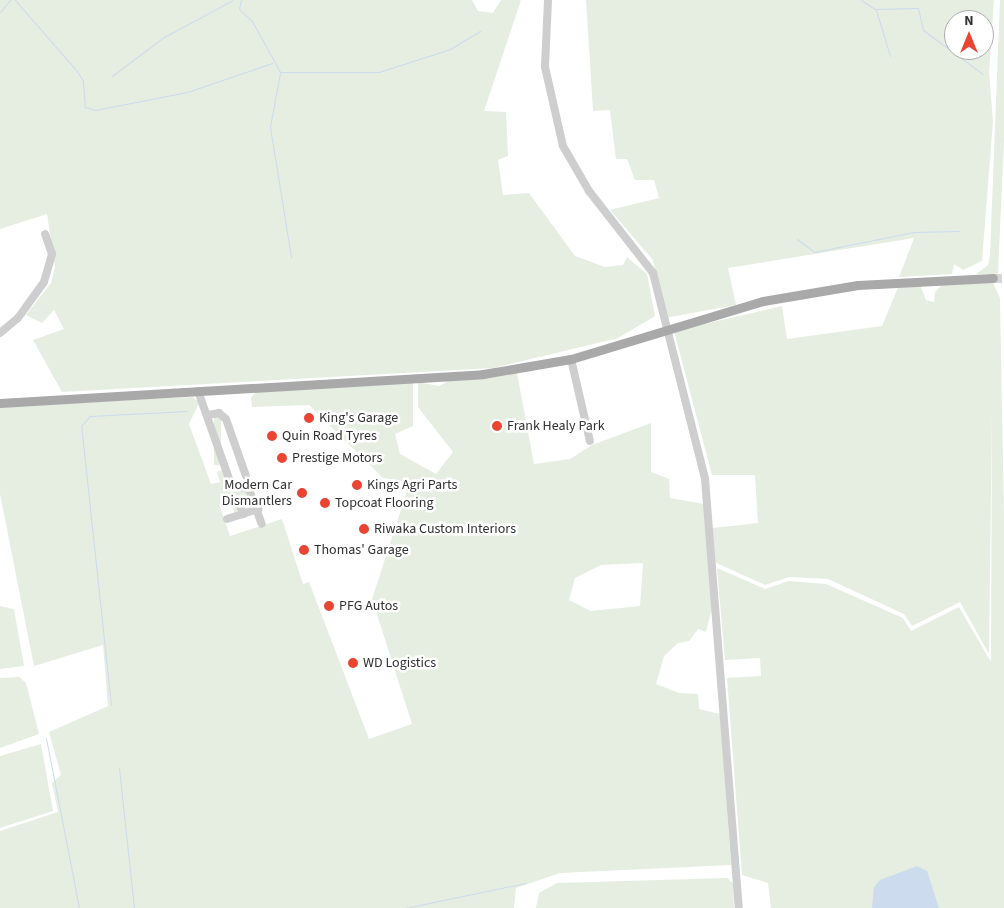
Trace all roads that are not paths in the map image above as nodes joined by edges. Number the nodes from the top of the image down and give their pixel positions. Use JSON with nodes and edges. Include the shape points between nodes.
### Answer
{"nodes":[{"id":1,"x":548,"y":0,"type":"edge"},
{"id":2,"x":46,"y":234,"type":"dead end"},
{"id":3,"x":993,"y":278,"type":"tunnel mouth"},
{"id":4,"x":668,"y":329,"type":"junction"},
{"id":5,"x":0,"y":333,"type":"edge"},
{"id":6,"x":571,"y":359,"type":"junction"},
{"id":7,"x":198,"y":391,"type":"junction"},
{"id":8,"x":0,"y":403,"type":"edge"},
{"id":9,"x":207,"y":415,"type":"junction"},
{"id":10,"x":590,"y":442,"type":"dead end"},
{"id":11,"x":241,"y":462,"type":"junction"},
{"id":12,"x":230,"y":466,"type":"dead end"},
{"id":13,"x":246,"y":476,"type":"dead end"},
{"id":14,"x":239,"y":504,"type":"dead end"},
{"id":15,"x":258,"y":510,"type":"junction"},
{"id":16,"x":243,"y":514,"type":"junction"},
{"id":17,"x":227,"y":519,"type":"dead end"},
{"id":18,"x":262,"y":524,"type":"dead end"},
{"id":19,"x":738,"y":908,"type":"edge"}],
"edges":[{"from":1,"to":4,"type":"street","via":[[545,67],[563,146],[589,191],[648,265]]},
{"from":2,"to":5,"type":"street","via":[[52,254],[44,282],[18,318]]},
{"from":3,"to":4,"type":"main road","via":[[858,285],[763,301]]},
{"from":4,"to":6,"type":"main road"},
{"from":4,"to":19,"type":"street","via":[[709,501]]},
{"from":6,"to":7,"type":"main road","via":[[484,374]]},
{"from":6,"to":10,"type":"street"},
{"from":7,"to":8,"type":"main road"},
{"from":7,"to":9,"type":"street"},
{"from":9,"to":11,"type":"street","via":[[222,414]]},
{"from":9,"to":15,"type":"street","via":[[231,484],[249,489]]},
{"from":11,"to":12,"type":"street"},
{"from":11,"to":13,"type":"street"},
{"from":14,"to":16,"type":"street"},
{"from":15,"to":16,"type":"street"},
{"from":15,"to":18,"type":"street"},
{"from":16,"to":17,"type":"street"}]}
